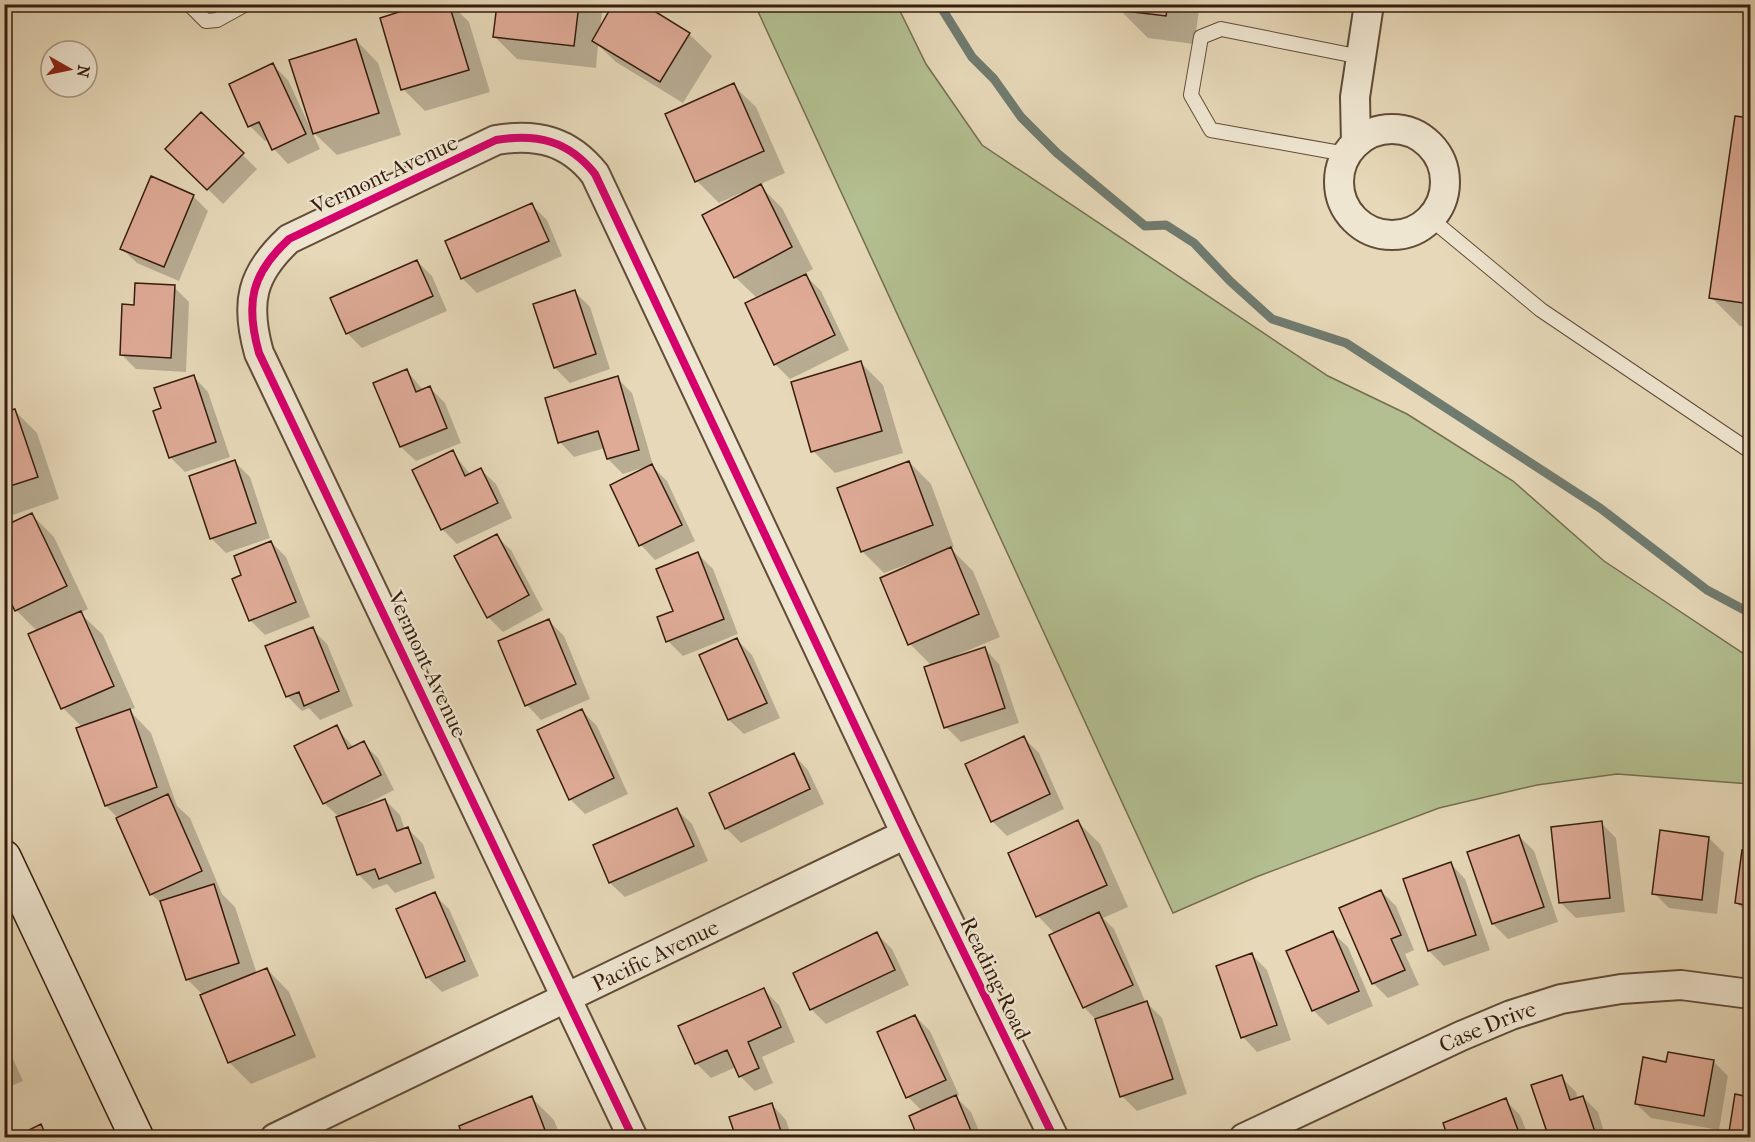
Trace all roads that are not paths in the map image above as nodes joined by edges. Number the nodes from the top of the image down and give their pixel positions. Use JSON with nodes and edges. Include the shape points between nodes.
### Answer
{"nodes":[{"id":1,"x":189,"y":4,"type":"edge"},
{"id":2,"x":246,"y":4,"type":"edge"},
{"id":3,"x":1369,"y":4,"type":"edge"},
{"id":4,"x":1361,"y":57,"type":"junction"},
{"id":5,"x":1351,"y":148,"type":"junction"},
{"id":6,"x":1431,"y":219,"type":"junction"},
{"id":7,"x":1750,"y":451,"type":"edge"},
{"id":8,"x":906,"y":834,"type":"junction"},
{"id":9,"x":4,"y":857,"type":"edge"},
{"id":10,"x":12,"y":892,"type":"edge"},
{"id":11,"x":1750,"y":994,"type":"edge"},
{"id":12,"x":567,"y":999,"type":"junction"},
{"id":13,"x":137,"y":1137,"type":"edge"},
{"id":14,"x":275,"y":1137,"type":"edge"},
{"id":15,"x":633,"y":1137,"type":"edge"},
{"id":16,"x":1054,"y":1137,"type":"edge"},
{"id":17,"x":1244,"y":1137,"type":"edge"}],
"edges":[{"from":1,"to":2,"type":"lane","via":[[206,21],[217,20]]},
{"from":3,"to":4,"type":"street"},
{"from":4,"to":5,"type":"street"},
{"from":4,"to":5,"type":"lane","via":[[1221,29],[1201,38],[1191,95],[1211,130]]},
{"from":5,"to":6,"type":"street","via":[[1340,171],[1339,188],[1344,205],[1360,224],[1383,235],[1400,235],[1417,230]]},
{"from":5,"to":6,"type":"street","via":[[1371,133],[1389,128],[1424,139],[1437,153],[1444,170],[1445,187]]},
{"from":6,"to":7,"type":"lane","via":[[1541,310]]},
{"from":8,"to":12,"type":"street","name":"Pacific Avenue"},
{"from":8,"to":12,"type":"street","name":"Vermont Avenue","via":[[696,385],[595,174],[584,160],[571,149],[543,140],[496,140],[289,238],[269,258],[254,290],[251,311],[259,353]]},
{"from":8,"to":16,"type":"street","name":"Reading Road"},
{"from":9,"to":10,"type":"main road"},
{"from":10,"to":13,"type":"main road"},
{"from":11,"to":17,"type":"street","name":"Case Drive","via":[[1680,985],[1561,999],[1461,1036]]},
{"from":12,"to":14,"type":"street","name":"Pacific Avenue"},
{"from":12,"to":15,"type":"street","name":"Vermont Avenue"}]}
